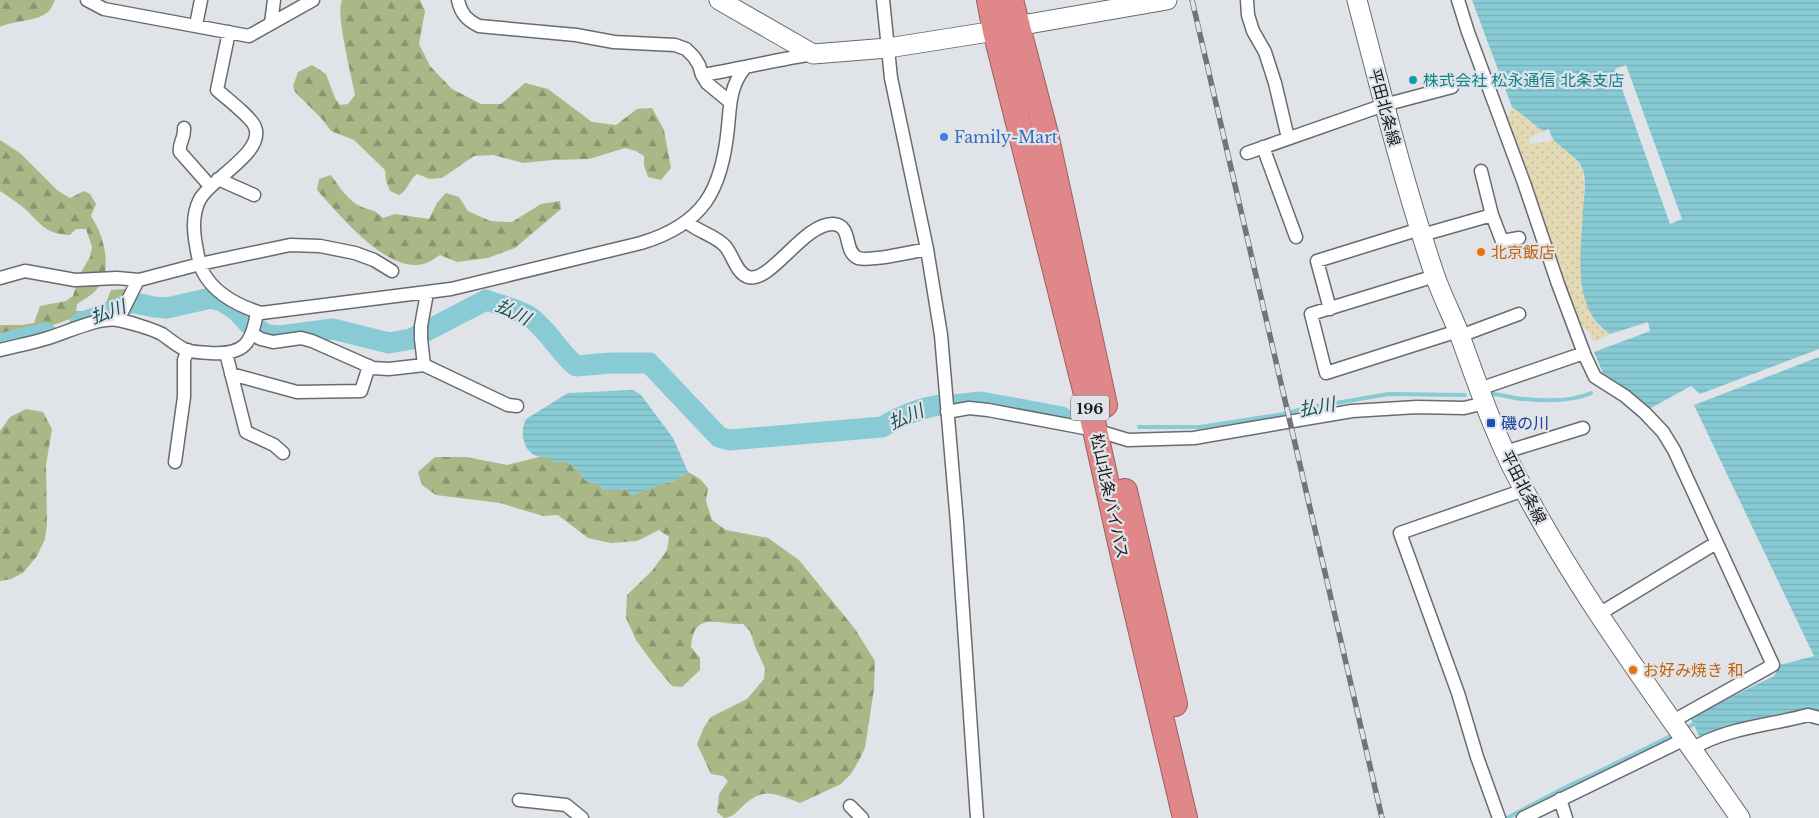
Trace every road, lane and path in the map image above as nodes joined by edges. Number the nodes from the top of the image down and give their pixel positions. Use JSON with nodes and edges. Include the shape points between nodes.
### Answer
{"nodes":[{"id":1,"x":87,"y":0,"type":"edge"},
{"id":2,"x":201,"y":0,"type":"edge"},
{"id":3,"x":274,"y":0,"type":"edge"},
{"id":4,"x":313,"y":0,"type":"edge"},
{"id":5,"x":458,"y":0,"type":"edge"},
{"id":6,"x":718,"y":0,"type":"edge"},
{"id":7,"x":883,"y":0,"type":"edge"},
{"id":8,"x":989,"y":0,"type":"edge"},
{"id":9,"x":1011,"y":0,"type":"edge"},
{"id":10,"x":1167,"y":0,"type":"edge"},
{"id":11,"x":1246,"y":0,"type":"edge"},
{"id":12,"x":1357,"y":0,"type":"edge"},
{"id":13,"x":1458,"y":0,"type":"edge"},
{"id":14,"x":1113,"y":5,"type":"edge"},
{"id":15,"x":125,"y":6,"type":"edge"},
{"id":16,"x":271,"y":23,"type":"junction"},
{"id":17,"x":196,"y":25,"type":"junction"},
{"id":18,"x":1006,"y":28,"type":"junction"},
{"id":19,"x":229,"y":32,"type":"junction"},
{"id":20,"x":888,"y":48,"type":"junction"},
{"id":21,"x":813,"y":54,"type":"junction"},
{"id":22,"x":744,"y":69,"type":"junction"},
{"id":23,"x":702,"y":75,"type":"junction"},
{"id":24,"x":1452,"y":87,"type":"dead end"},
{"id":25,"x":730,"y":102,"type":"junction"},
{"id":26,"x":1384,"y":105,"type":"junction"},
{"id":27,"x":184,"y":128,"type":"dead end"},
{"id":28,"x":1288,"y":138,"type":"junction"},
{"id":29,"x":1264,"y":147,"type":"junction"},
{"id":30,"x":1247,"y":152,"type":"dead end"},
{"id":31,"x":1480,"y":171,"type":"dead end"},
{"id":32,"x":214,"y":182,"type":"junction"},
{"id":33,"x":254,"y":195,"type":"dead end"},
{"id":34,"x":1492,"y":215,"type":"junction"},
{"id":35,"x":687,"y":222,"type":"junction"},
{"id":36,"x":1421,"y":232,"type":"junction"},
{"id":37,"x":1296,"y":237,"type":"dead end"},
{"id":38,"x":1519,"y":238,"type":"dead end"},
{"id":39,"x":927,"y":249,"type":"junction"},
{"id":40,"x":200,"y":264,"type":"junction"},
{"id":41,"x":392,"y":271,"type":"dead end"},
{"id":42,"x":1435,"y":276,"type":"junction"},
{"id":43,"x":0,"y":278,"type":"edge"},
{"id":44,"x":138,"y":280,"type":"junction"},
{"id":45,"x":428,"y":292,"type":"junction"},
{"id":46,"x":1330,"y":309,"type":"junction"},
{"id":47,"x":257,"y":312,"type":"junction"},
{"id":48,"x":1519,"y":314,"type":"dead end"},
{"id":49,"x":118,"y":320,"type":"junction"},
{"id":50,"x":253,"y":330,"type":"junction"},
{"id":51,"x":1459,"y":334,"type":"junction"},
{"id":52,"x":0,"y":350,"type":"edge"},
{"id":53,"x":188,"y":350,"type":"junction"},
{"id":54,"x":226,"y":353,"type":"junction"},
{"id":55,"x":1584,"y":353,"type":"junction"},
{"id":56,"x":424,"y":365,"type":"junction"},
{"id":57,"x":369,"y":366,"type":"junction"},
{"id":58,"x":231,"y":374,"type":"junction"},
{"id":59,"x":1482,"y":396,"type":"junction"},
{"id":60,"x":517,"y":406,"type":"dead end"},
{"id":61,"x":947,"y":412,"type":"junction"},
{"id":62,"x":1583,"y":428,"type":"dead end"},
{"id":63,"x":1104,"y":433,"type":"junction"},
{"id":64,"x":1505,"y":452,"type":"junction"},
{"id":65,"x":283,"y":453,"type":"dead end"},
{"id":66,"x":175,"y":462,"type":"dead end"},
{"id":67,"x":1524,"y":490,"type":"junction"},
{"id":68,"x":1716,"y":543,"type":"junction"},
{"id":69,"x":1599,"y":614,"type":"junction"},
{"id":70,"x":1819,"y":718,"type":"edge"},
{"id":71,"x":1682,"y":735,"type":"junction"},
{"id":72,"x":1560,"y":799,"type":"junction"},
{"id":73,"x":519,"y":800,"type":"dead end"},
{"id":74,"x":850,"y":806,"type":"dead end"},
{"id":75,"x":582,"y":818,"type":"edge"},
{"id":76,"x":862,"y":818,"type":"edge"},
{"id":77,"x":977,"y":818,"type":"edge"},
{"id":78,"x":1185,"y":818,"type":"edge"},
{"id":79,"x":1202,"y":818,"type":"edge"},
{"id":80,"x":1499,"y":818,"type":"edge"},
{"id":81,"x":1524,"y":818,"type":"edge"},
{"id":82,"x":1566,"y":818,"type":"edge"},
{"id":83,"x":1740,"y":818,"type":"edge"}],
"edges":[{"from":1,"to":15,"type":"street","via":[[104,9]]},
{"from":2,"to":17,"type":"street"},
{"from":3,"to":16,"type":"street"},
{"from":4,"to":16,"type":"street"},
{"from":5,"to":23,"type":"street","via":[[460,10],[469,21],[479,26],[614,42],[675,45],[686,49],[699,65]]},
{"from":6,"to":21,"type":"main road"},
{"from":7,"to":20,"type":"street"},
{"from":8,"to":18,"type":"highway","name":"松山北条バイパス","number":"196"},
{"from":9,"to":18,"type":"highway","name":"松山北条バイパス","number":"196"},
{"from":10,"to":14,"type":"main road"},
{"from":11,"to":28,"type":"street","via":[[1253,31],[1265,52],[1275,83]]},
{"from":12,"to":26,"type":"main road","name":"平田北条線"},
{"from":13,"to":55,"type":"street"},
{"from":14,"to":18,"type":"main road"},
{"from":15,"to":17,"type":"street"},
{"from":16,"to":19,"type":"street","via":[[249,36]]},
{"from":17,"to":19,"type":"street"},
{"from":18,"to":20,"type":"main road"},
{"from":18,"to":63,"type":"highway","name":"松山北条バイパス","number":"196","via":[[1046,134]]},
{"from":19,"to":32,"type":"street","via":[[217,90],[255,126],[256,136],[245,157]]},
{"from":20,"to":21,"type":"main road"},
{"from":20,"to":39,"type":"street","via":[[891,78]]},
{"from":21,"to":22,"type":"street"},
{"from":22,"to":23,"type":"street"},
{"from":22,"to":25,"type":"street","via":[[737,77]]},
{"from":23,"to":25,"type":"street","via":[[706,83]]},
{"from":24,"to":26,"type":"street"},
{"from":25,"to":35,"type":"street","via":[[725,152],[719,174],[702,208]]},
{"from":26,"to":28,"type":"street"},
{"from":26,"to":36,"type":"main road","name":"平田北条線"},
{"from":27,"to":32,"type":"street","via":[[180,152]]},
{"from":28,"to":29,"type":"street"},
{"from":29,"to":30,"type":"street"},
{"from":29,"to":37,"type":"street"},
{"from":31,"to":34,"type":"street"},
{"from":32,"to":33,"type":"street"},
{"from":32,"to":40,"type":"street","via":[[200,199],[194,213]]},
{"from":34,"to":36,"type":"street"},
{"from":34,"to":38,"type":"street","via":[[1502,242]]},
{"from":35,"to":39,"type":"street","via":[[724,245],[740,271],[755,277],[781,260],[795,244],[833,224],[845,230],[850,249],[859,258]]},
{"from":35,"to":45,"type":"street","via":[[641,243]]},
{"from":36,"to":42,"type":"main road","name":"平田北条線"},
{"from":36,"to":46,"type":"street","via":[[1317,260]]},
{"from":39,"to":61,"type":"street","via":[[941,334]]},
{"from":40,"to":41,"type":"street","via":[[290,245],[320,246],[361,255]]},
{"from":40,"to":44,"type":"street"},
{"from":40,"to":47,"type":"street","via":[[212,285]]},
{"from":42,"to":46,"type":"street"},
{"from":42,"to":51,"type":"main road","name":"平田北条線"},
{"from":43,"to":44,"type":"street","via":[[25,271],[75,280]]},
{"from":44,"to":49,"type":"street"},
{"from":45,"to":47,"type":"street"},
{"from":45,"to":56,"type":"street","via":[[421,326]]},
{"from":46,"to":51,"type":"street","via":[[1311,314],[1326,373]]},
{"from":47,"to":50,"type":"street"},
{"from":48,"to":51,"type":"street"},
{"from":49,"to":52,"type":"street","via":[[103,320]]},
{"from":49,"to":53,"type":"street","via":[[159,333]]},
{"from":50,"to":54,"type":"street","via":[[242,348]]},
{"from":50,"to":57,"type":"street","via":[[261,339],[273,342],[301,338],[312,341]]},
{"from":51,"to":59,"type":"main road","name":"平田北条線"},
{"from":53,"to":54,"type":"street"},
{"from":53,"to":66,"type":"street","via":[[184,360],[184,397]]},
{"from":54,"to":58,"type":"street"},
{"from":55,"to":59,"type":"street"},
{"from":55,"to":68,"type":"street","via":[[1595,377],[1625,396],[1663,432]]},
{"from":56,"to":57,"type":"street","via":[[389,369]]},
{"from":56,"to":60,"type":"street","via":[[508,405]]},
{"from":57,"to":58,"type":"street","via":[[361,392],[297,392]]},
{"from":58,"to":65,"type":"street","via":[[246,432],[274,445]]},
{"from":59,"to":63,"type":"street","via":[[1464,408],[1352,411],[1194,438],[1128,440]]},
{"from":59,"to":64,"type":"main road","name":"平田北条線"},
{"from":61,"to":63,"type":"street","via":[[969,408],[988,410]]},
{"from":61,"to":77,"type":"street"},
{"from":62,"to":64,"type":"street"},
{"from":63,"to":78,"type":"highway","name":"松山北条バイパス","number":"196","via":[[1125,568]]},
{"from":63,"to":79,"type":"highway","name":"松山北条バイパス","number":"196"},
{"from":64,"to":67,"type":"main road","name":"平田北条線"},
{"from":67,"to":69,"type":"main road","name":"平田北条線"},
{"from":67,"to":80,"type":"street","via":[[1400,533]]},
{"from":68,"to":69,"type":"street"},
{"from":68,"to":71,"type":"street","via":[[1773,665]]},
{"from":69,"to":71,"type":"main road","name":"平田北条線"},
{"from":70,"to":71,"type":"street","via":[[1808,715],[1730,733],[1702,743]]},
{"from":71,"to":72,"type":"street"},
{"from":71,"to":83,"type":"main road","name":"平田北条線"},
{"from":72,"to":81,"type":"street"},
{"from":72,"to":82,"type":"street"},
{"from":73,"to":75,"type":"street","via":[[566,805]]},
{"from":74,"to":76,"type":"street"}]}
